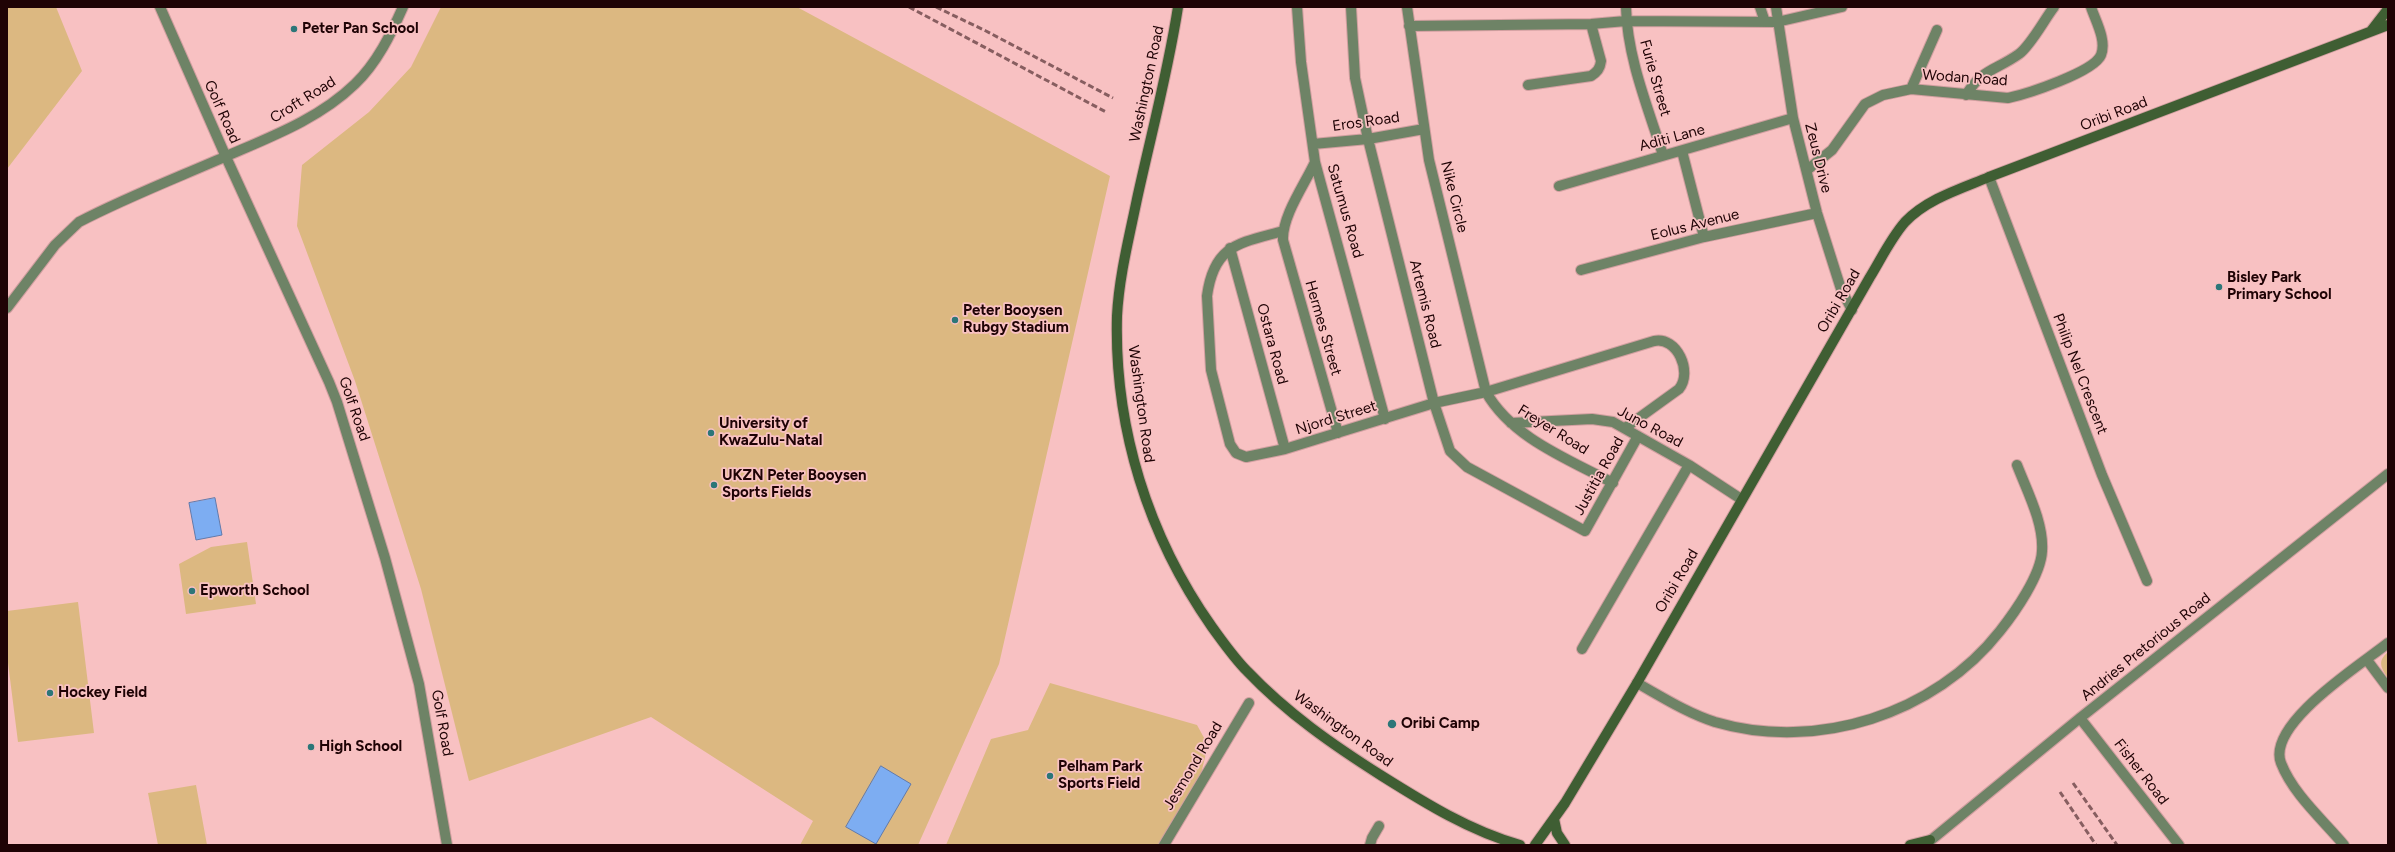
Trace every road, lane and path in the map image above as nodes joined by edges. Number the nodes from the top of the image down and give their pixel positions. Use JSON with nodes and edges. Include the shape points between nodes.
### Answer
{"nodes":[{"id":1,"x":160,"y":7,"type":"edge"},
{"id":2,"x":403,"y":7,"type":"edge"},
{"id":3,"x":1178,"y":7,"type":"edge"},
{"id":4,"x":1297,"y":7,"type":"edge"},
{"id":5,"x":1350,"y":7,"type":"edge"},
{"id":6,"x":1407,"y":7,"type":"edge"},
{"id":7,"x":1626,"y":7,"type":"edge"},
{"id":8,"x":1760,"y":7,"type":"edge"},
{"id":9,"x":1776,"y":7,"type":"edge"},
{"id":10,"x":1842,"y":7,"type":"edge"},
{"id":11,"x":2054,"y":7,"type":"edge"},
{"id":12,"x":2091,"y":7,"type":"edge"},
{"id":13,"x":2388,"y":9,"type":"edge"},
{"id":14,"x":1626,"y":21,"type":"junction"},
{"id":15,"x":1765,"y":22,"type":"junction"},
{"id":16,"x":1777,"y":22,"type":"junction"},
{"id":17,"x":1591,"y":24,"type":"junction"},
{"id":18,"x":2388,"y":25,"type":"edge"},
{"id":19,"x":1409,"y":26,"type":"junction"},
{"id":20,"x":1937,"y":30,"type":"dead end"},
{"id":21,"x":2368,"y":34,"type":"junction"},
{"id":22,"x":1528,"y":85,"type":"dead end"},
{"id":23,"x":1911,"y":89,"type":"junction"},
{"id":24,"x":1966,"y":95,"type":"junction"},
{"id":25,"x":1793,"y":118,"type":"junction"},
{"id":26,"x":1424,"y":129,"type":"junction"},
{"id":27,"x":1368,"y":139,"type":"junction"},
{"id":28,"x":1313,"y":144,"type":"junction"},
{"id":29,"x":1682,"y":151,"type":"junction"},
{"id":30,"x":1663,"y":155,"type":"junction"},
{"id":31,"x":226,"y":157,"type":"junction"},
{"id":32,"x":1315,"y":162,"type":"junction"},
{"id":33,"x":1807,"y":170,"type":"junction"},
{"id":34,"x":1989,"y":177,"type":"junction"},
{"id":35,"x":1559,"y":186,"type":"dead end"},
{"id":36,"x":1817,"y":213,"type":"junction"},
{"id":37,"x":1282,"y":231,"type":"junction"},
{"id":38,"x":1704,"y":236,"type":"junction"},
{"id":39,"x":1230,"y":248,"type":"junction"},
{"id":40,"x":1581,"y":270,"type":"dead end"},
{"id":41,"x":7,"y":308,"type":"edge"},
{"id":42,"x":1852,"y":310,"type":"junction"},
{"id":43,"x":1486,"y":392,"type":"junction"},
{"id":44,"x":1434,"y":403,"type":"junction"},
{"id":45,"x":1385,"y":419,"type":"junction"},
{"id":46,"x":1510,"y":424,"type":"junction"},
{"id":47,"x":1625,"y":428,"type":"junction"},
{"id":48,"x":1338,"y":433,"type":"junction"},
{"id":49,"x":1638,"y":436,"type":"junction"},
{"id":50,"x":1286,"y":449,"type":"junction"},
{"id":51,"x":1689,"y":465,"type":"junction"},
{"id":52,"x":2017,"y":465,"type":"dead end"},
{"id":53,"x":2388,"y":474,"type":"edge"},
{"id":54,"x":1613,"y":483,"type":"junction"},
{"id":55,"x":1741,"y":499,"type":"junction"},
{"id":56,"x":1585,"y":531,"type":"joint"},
{"id":57,"x":2147,"y":581,"type":"dead end"},
{"id":58,"x":2388,"y":643,"type":"edge"},
{"id":59,"x":1582,"y":649,"type":"dead end"},
{"id":60,"x":2367,"y":660,"type":"junction"},
{"id":61,"x":1637,"y":683,"type":"junction"},
{"id":62,"x":2388,"y":688,"type":"edge"},
{"id":63,"x":1249,"y":703,"type":"dead end"},
{"id":64,"x":2080,"y":718,"type":"junction"},
{"id":65,"x":1554,"y":819,"type":"junction"},
{"id":66,"x":1379,"y":826,"type":"dead end"},
{"id":67,"x":1499,"y":842,"type":"edge"},
{"id":68,"x":1928,"y":842,"type":"edge"},
{"id":69,"x":447,"y":845,"type":"edge"},
{"id":70,"x":1164,"y":845,"type":"edge"},
{"id":71,"x":1370,"y":845,"type":"edge"},
{"id":72,"x":1520,"y":845,"type":"edge"},
{"id":73,"x":1535,"y":845,"type":"edge"},
{"id":74,"x":1565,"y":845,"type":"edge"},
{"id":75,"x":1910,"y":845,"type":"edge"},
{"id":76,"x":2179,"y":845,"type":"edge"},
{"id":77,"x":2344,"y":845,"type":"edge"}],
"edges":[{"from":1,"to":31,"type":"street","name":"Golf Road"},
{"from":2,"to":31,"type":"street","name":"Croft Road","via":[[380,52],[345,93],[300,123]]},
{"from":3,"to":67,"type":"street","name":"Washington Road","via":[[1123,264],[1117,314],[1117,346],[1125,420],[1136,474],[1147,505],[1175,566],[1201,610],[1245,669],[1268,692],[1304,723],[1371,769]]},
{"from":4,"to":28,"type":"street","name":"Satumus Road","via":[[1301,62]]},
{"from":5,"to":27,"type":"street","name":"Artemis Road","via":[[1355,78]]},
{"from":6,"to":19,"type":"street","name":"Nike Circle"},
{"from":7,"to":14,"type":"street","name":"Furie Street"},
{"from":8,"to":15,"type":"street"},
{"from":9,"to":16,"type":"street","name":"Zeus Drive"},
{"from":10,"to":16,"type":"street"},
{"from":11,"to":24,"type":"street","via":[[2020,54],[1986,71]]},
{"from":12,"to":24,"type":"street","name":"Wodan Road","via":[[2102,49],[2096,63],[2091,67],[2020,96],[1998,99]]},
{"from":13,"to":21,"type":"street"},
{"from":14,"to":15,"type":"street"},
{"from":14,"to":17,"type":"street"},
{"from":14,"to":30,"type":"street","name":"Furie Street","via":[[1632,56]]},
{"from":15,"to":16,"type":"street"},
{"from":16,"to":25,"type":"street","name":"Zeus Drive"},
{"from":17,"to":19,"type":"street"},
{"from":17,"to":22,"type":"street","via":[[1601,61],[1596,73]]},
{"from":18,"to":21,"type":"street","name":"Oribi Road"},
{"from":19,"to":26,"type":"street","name":"Nike Circle"},
{"from":20,"to":23,"type":"street","name":"Wodan Road"},
{"from":21,"to":34,"type":"street","name":"Oribi Road"},
{"from":23,"to":24,"type":"street","name":"Wodan Road"},
{"from":23,"to":33,"type":"street","name":"Wodan Road","via":[[1883,95],[1865,104],[1832,150]]},
{"from":25,"to":29,"type":"street","name":"Aditi Lane"},
{"from":25,"to":33,"type":"street","name":"Zeus Drive"},
{"from":26,"to":27,"type":"street","name":"Eros Road"},
{"from":26,"to":43,"type":"street","name":"Nike Circle"},
{"from":27,"to":28,"type":"street","name":"Eros Road"},
{"from":27,"to":44,"type":"street","name":"Artemis Road"},
{"from":28,"to":32,"type":"street","name":"Satumus Road"},
{"from":29,"to":30,"type":"street","name":"Aditi Lane"},
{"from":29,"to":38,"type":"street"},
{"from":30,"to":35,"type":"street","name":"Aditi Lane"},
{"from":31,"to":41,"type":"street","name":"Croft Road","via":[[79,222],[55,245]]},
{"from":31,"to":69,"type":"street","name":"Golf Road","via":[[337,402],[385,558],[420,684]]},
{"from":32,"to":37,"type":"street"},
{"from":32,"to":45,"type":"street","name":"Satumus Road"},
{"from":33,"to":36,"type":"street","name":"Zeus Drive"},
{"from":34,"to":42,"type":"street","name":"Oribi Road","via":[[1940,197],[1905,222]]},
{"from":34,"to":57,"type":"street","name":"Philip Nel Crescent","via":[[2102,475]]},
{"from":36,"to":38,"type":"street","name":"Eolus Avenue"},
{"from":36,"to":42,"type":"street","name":"Zeus Drive","via":[[1840,289]]},
{"from":37,"to":39,"type":"street"},
{"from":37,"to":48,"type":"street","name":"Hermes Street","via":[[1285,250]]},
{"from":38,"to":40,"type":"street","name":"Eolus Avenue"},
{"from":39,"to":50,"type":"street","name":"Ostara Road"},
{"from":39,"to":50,"type":"street","name":"Njord Street","via":[[1214,272],[1207,296],[1210,364],[1215,391],[1230,444],[1236,452],[1252,457]]},
{"from":42,"to":55,"type":"street","name":"Oribi Road"},
{"from":43,"to":44,"type":"street","name":"Njord Street"},
{"from":43,"to":46,"type":"street","name":"Freyer Road"},
{"from":43,"to":47,"type":"street","name":"Njord Street","via":[[1660,340],[1669,342],[1677,351],[1685,374],[1684,382],[1679,389]]},
{"from":44,"to":45,"type":"street","name":"Njord Street"},
{"from":44,"to":56,"type":"street","name":"Artemis Road","via":[[1447,445],[1459,462]]},
{"from":45,"to":48,"type":"street","name":"Njord Street"},
{"from":46,"to":47,"type":"street","name":"Juno Road","via":[[1604,420]]},
{"from":46,"to":54,"type":"street","name":"Freyer Road","via":[[1546,447]]},
{"from":47,"to":49,"type":"street","name":"Juno Road"},
{"from":48,"to":50,"type":"street","name":"Njord Street"},
{"from":49,"to":51,"type":"street","name":"Juno Road"},
{"from":49,"to":54,"type":"street","name":"Justitia Road"},
{"from":51,"to":55,"type":"street","name":"Juno Road"},
{"from":51,"to":59,"type":"street"},
{"from":52,"to":61,"type":"street","via":[[2042,536],[2038,568],[2008,621],[1984,651],[1958,674],[1938,687],[1896,711],[1872,719],[1823,730],[1769,732],[1696,715]]},
{"from":53,"to":64,"type":"street","name":"Andries Pretorious Road"},
{"from":54,"to":56,"type":"street","name":"Justitia Road"},
{"from":55,"to":61,"type":"street","name":"Oribi Road"},
{"from":58,"to":60,"type":"street"},
{"from":60,"to":62,"type":"street"},
{"from":60,"to":77,"type":"street","via":[[2294,720],[2280,745],[2280,761],[2296,788]]},
{"from":61,"to":65,"type":"street","name":"Oribi Road"},
{"from":63,"to":70,"type":"street","name":"Jesmond Road"},
{"from":64,"to":68,"type":"street","name":"Andries Pretorious Road"},
{"from":64,"to":76,"type":"street","name":"Fisher Road"},
{"from":65,"to":73,"type":"street","name":"Oribi Road"},
{"from":65,"to":74,"type":"street"},
{"from":66,"to":71,"type":"street"},
{"from":67,"to":72,"type":"street","name":"Washington Road"},
{"from":68,"to":75,"type":"street"}]}
